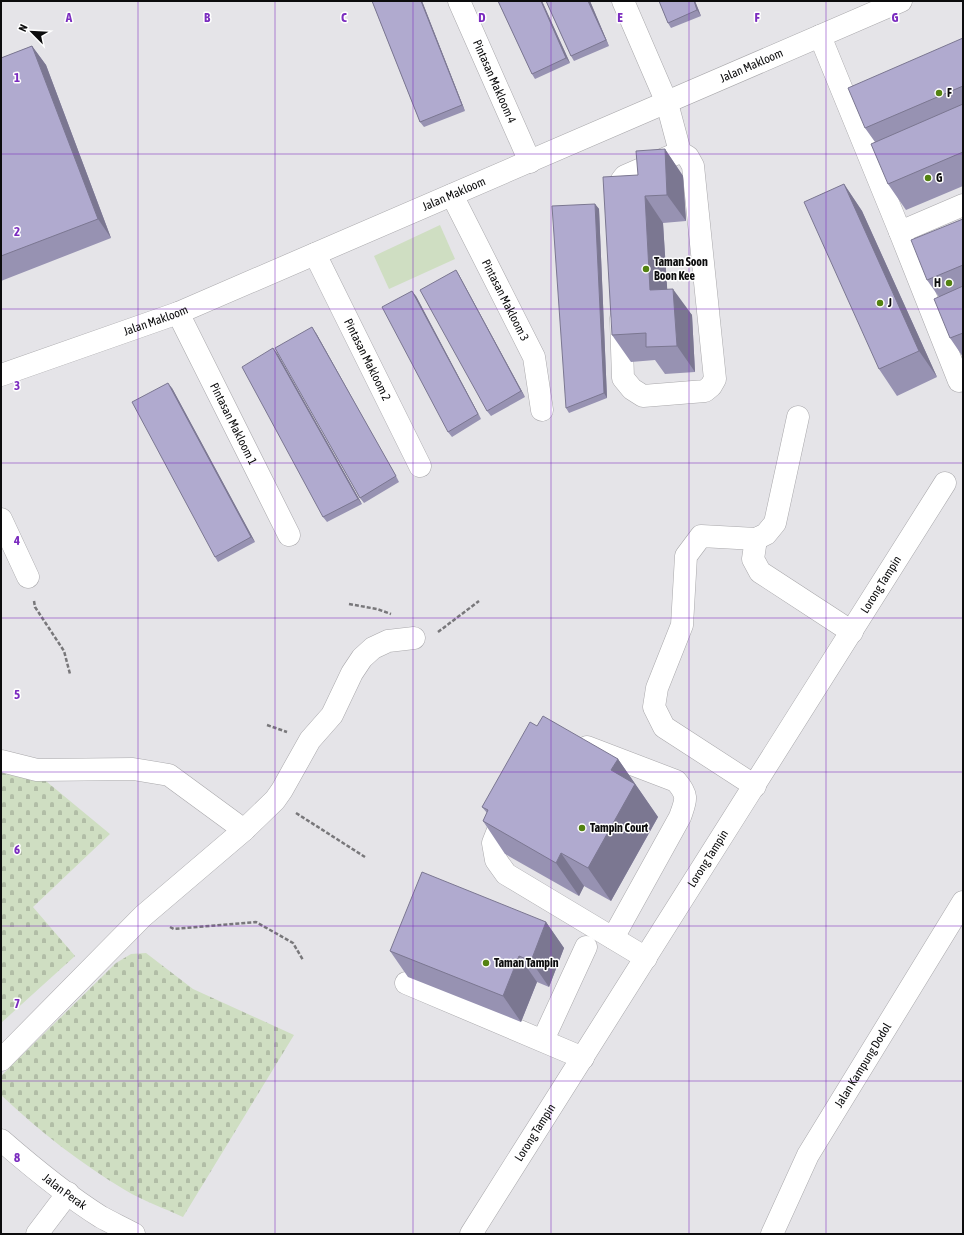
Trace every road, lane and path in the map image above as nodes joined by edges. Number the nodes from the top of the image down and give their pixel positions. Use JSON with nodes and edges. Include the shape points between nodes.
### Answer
{"nodes":[{"id":1,"x":459,"y":1,"type":"edge"},
{"id":2,"x":623,"y":1,"type":"edge"},
{"id":3,"x":902,"y":1,"type":"edge"},
{"id":4,"x":820,"y":36,"type":"junction"},
{"id":5,"x":667,"y":103,"type":"junction"},
{"id":6,"x":680,"y":152,"type":"junction"},
{"id":7,"x":530,"y":162,"type":"junction"},
{"id":8,"x":452,"y":195,"type":"junction"},
{"id":9,"x":963,"y":205,"type":"edge"},
{"id":10,"x":617,"y":219,"type":"edge"},
{"id":11,"x":900,"y":232,"type":"junction"},
{"id":12,"x":315,"y":254,"type":"junction"},
{"id":13,"x":620,"y":298,"type":"edge"},
{"id":14,"x":178,"y":313,"type":"junction"},
{"id":15,"x":1,"y":375,"type":"edge"},
{"id":16,"x":959,"y":381,"type":"dead end"},
{"id":17,"x":542,"y":410,"type":"dead end"},
{"id":18,"x":798,"y":417,"type":"dead end"},
{"id":19,"x":420,"y":466,"type":"dead end"},
{"id":20,"x":945,"y":483,"type":"dead end"},
{"id":21,"x":1,"y":519,"type":"edge"},
{"id":22,"x":290,"y":535,"type":"dead end"},
{"id":23,"x":756,"y":539,"type":"junction"},
{"id":24,"x":28,"y":577,"type":"joint"},
{"id":25,"x":479,"y":601,"type":"dead end"},
{"id":26,"x":852,"y":632,"type":"junction"},
{"id":27,"x":414,"y":638,"type":"joint"},
{"id":28,"x":70,"y":674,"type":"dead end"},
{"id":29,"x":567,"y":739,"type":"edge"},
{"id":30,"x":1,"y":761,"type":"edge"},
{"id":31,"x":754,"y":786,"type":"junction"},
{"id":32,"x":516,"y":791,"type":"edge"},
{"id":33,"x":275,"y":800,"type":"junction"},
{"id":34,"x":244,"y":830,"type":"junction"},
{"id":35,"x":365,"y":857,"type":"dead end"},
{"id":36,"x":963,"y":902,"type":"edge"},
{"id":37,"x":144,"y":916,"type":"junction"},
{"id":38,"x":613,"y":938,"type":"junction"},
{"id":39,"x":586,"y":947,"type":"dead end"},
{"id":40,"x":646,"y":958,"type":"junction"},
{"id":41,"x":303,"y":960,"type":"dead end"},
{"id":42,"x":406,"y":983,"type":"edge"},
{"id":43,"x":542,"y":1040,"type":"junction"},
{"id":44,"x":583,"y":1058,"type":"junction"},
{"id":45,"x":1,"y":1060,"type":"edge"},
{"id":46,"x":1,"y":1140,"type":"edge"},
{"id":47,"x":68,"y":1193,"type":"junction"},
{"id":48,"x":37,"y":1234,"type":"edge"},
{"id":49,"x":134,"y":1234,"type":"edge"},
{"id":50,"x":471,"y":1234,"type":"edge"},
{"id":51,"x":772,"y":1234,"type":"edge"}],
"edges":[{"from":1,"to":7,"type":"street","name":"Pintasan Makloom 4"},
{"from":2,"to":5,"type":"street"},
{"from":3,"to":4,"type":"street","name":"Jalan Makloom"},
{"from":4,"to":5,"type":"street","name":"Jalan Makloom"},
{"from":4,"to":11,"type":"street","via":[[851,90]]},
{"from":5,"to":6,"type":"street"},
{"from":5,"to":7,"type":"street","name":"Jalan Makloom"},
{"from":6,"to":10,"type":"street","via":[[625,176],[616,195]]},
{"from":6,"to":13,"type":"street","via":[[688,157],[693,166],[715,378],[711,386],[705,391],[643,396],[632,389],[623,378]]},
{"from":7,"to":8,"type":"street","name":"Jalan Makloom"},
{"from":8,"to":12,"type":"street","name":"Jalan Makloom"},
{"from":8,"to":17,"type":"street","name":"Pintasan Makloom 3","via":[[534,357]]},
{"from":9,"to":11,"type":"street"},
{"from":11,"to":16,"type":"street"},
{"from":12,"to":14,"type":"street","name":"Jalan Makloom"},
{"from":12,"to":19,"type":"street","name":"Pintasan Makloom 2"},
{"from":14,"to":15,"type":"street","name":"Jalan Makloom"},
{"from":14,"to":22,"type":"street","name":"Pintasan Makloom 1"},
{"from":18,"to":23,"type":"street","via":[[774,523],[766,534]]},
{"from":20,"to":26,"type":"street","name":"Lorong Tampin"},
{"from":21,"to":24,"type":"street"},
{"from":23,"to":26,"type":"street","via":[[753,559],[760,572]]},
{"from":23,"to":31,"type":"street","via":[[701,536],[686,556],[682,625],[657,688],[654,707],[664,727]]},
{"from":24,"to":28,"type":"path","via":[[35,607],[64,651]]},
{"from":25,"to":27,"type":"path","via":[[433,635],[427,638]]},
{"from":26,"to":31,"type":"street","name":"Lorong Tampin"},
{"from":27,"to":33,"type":"street","via":[[388,641],[373,648],[362,658],[332,715],[310,740]]},
{"from":29,"to":38,"type":"street","via":[[676,781],[684,790],[686,801],[680,817]]},
{"from":30,"to":34,"type":"street","via":[[37,770],[132,769],[169,775]]},
{"from":31,"to":40,"type":"street","name":"Lorong Tampin"},
{"from":32,"to":38,"type":"street","via":[[493,843],[496,860],[506,874]]},
{"from":33,"to":34,"type":"street"},
{"from":33,"to":35,"type":"path"},
{"from":34,"to":37,"type":"street"},
{"from":36,"to":51,"type":"street","name":"Jalan Kampung Dodol","via":[[808,1155]]},
{"from":37,"to":41,"type":"path","via":[[174,929],[256,922],[293,943]]},
{"from":37,"to":45,"type":"street"},
{"from":38,"to":40,"type":"street"},
{"from":39,"to":43,"type":"street"},
{"from":40,"to":44,"type":"street","name":"Lorong Tampin"},
{"from":42,"to":43,"type":"street"},
{"from":43,"to":44,"type":"street"},
{"from":44,"to":50,"type":"street","name":"Lorong Tampin"},
{"from":46,"to":47,"type":"street","name":"Jalan Perak"},
{"from":47,"to":48,"type":"street"},
{"from":47,"to":49,"type":"street","name":"Jalan Perak","via":[[101,1216]]}]}
